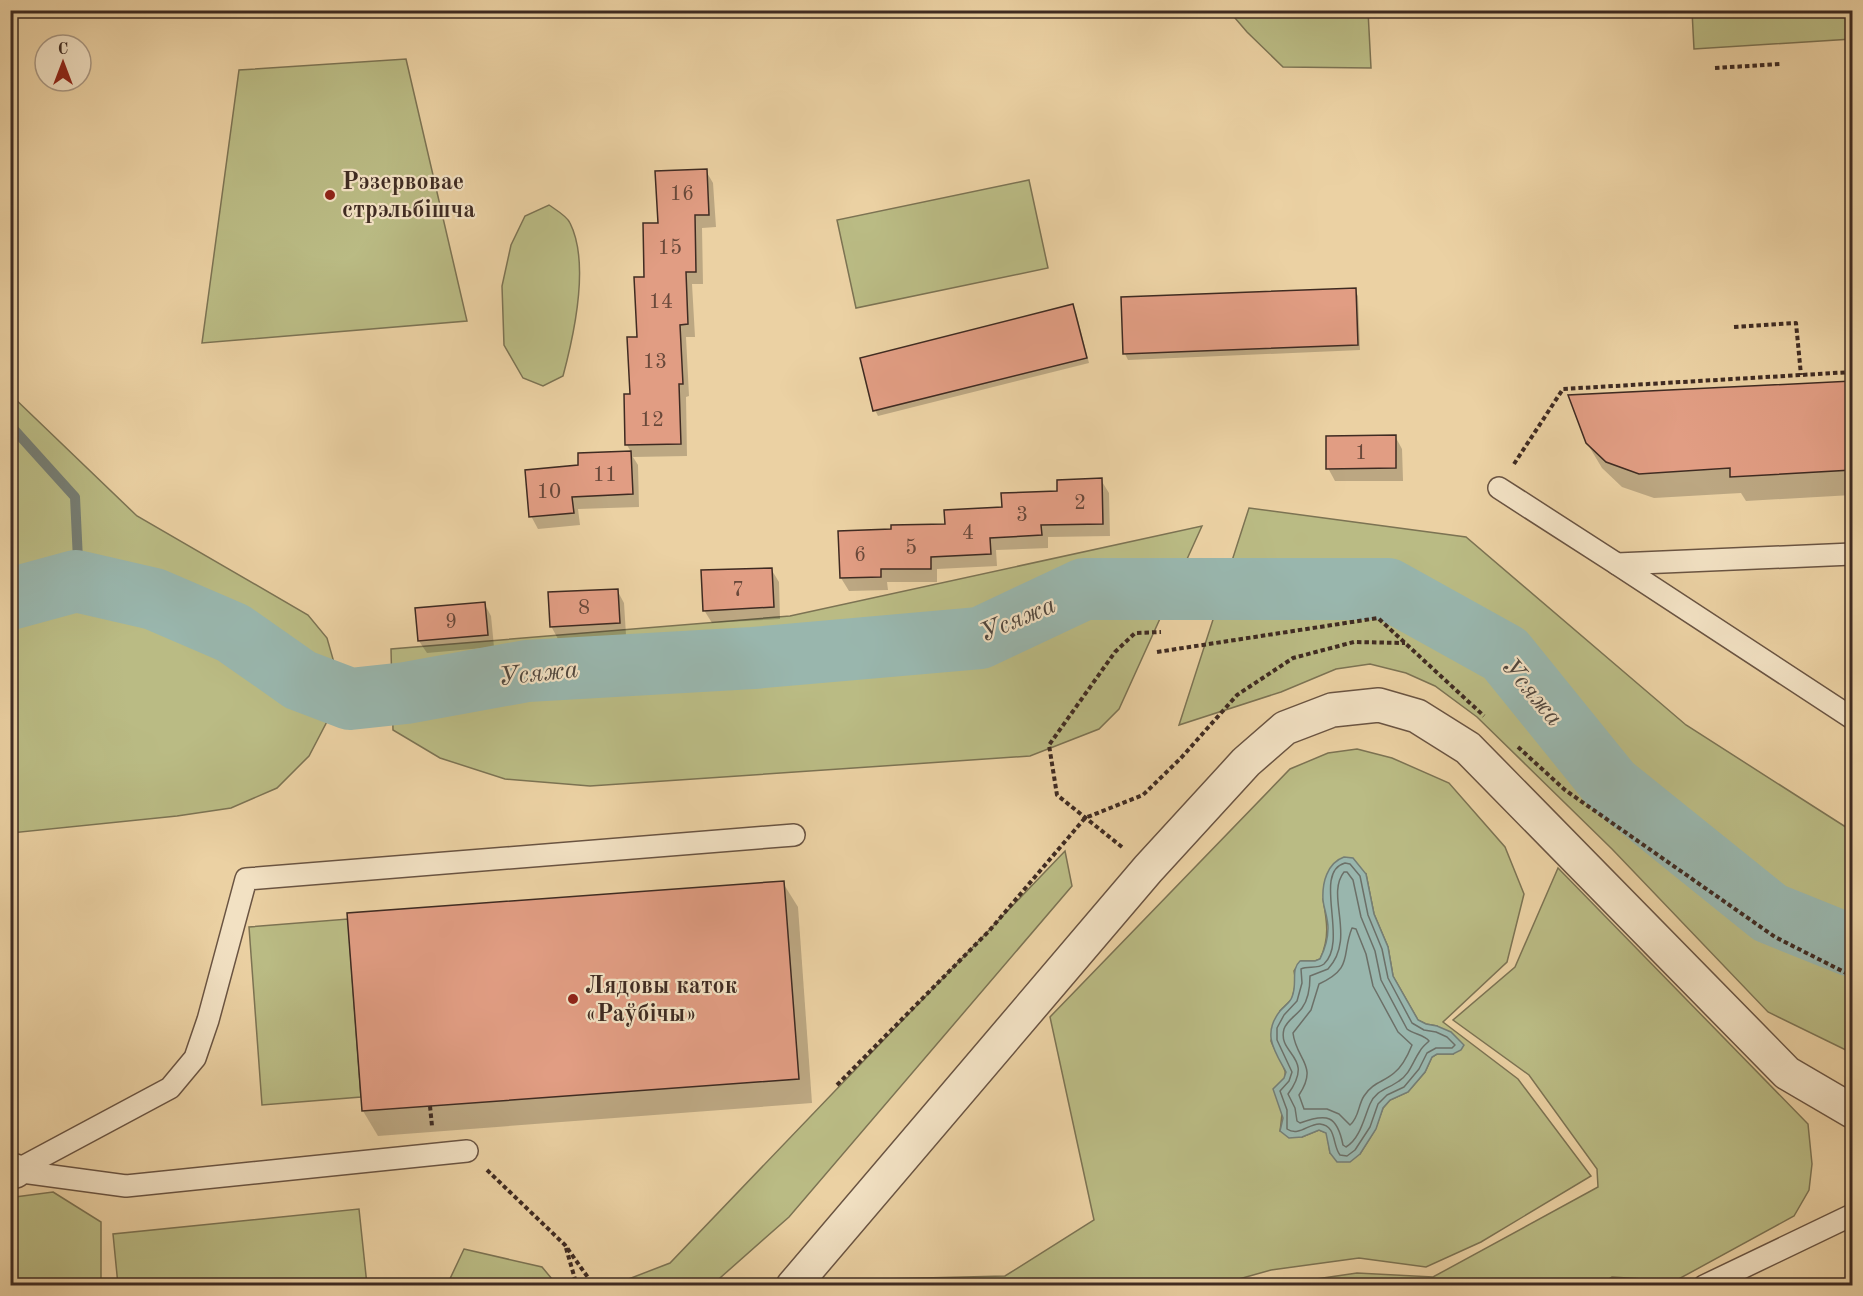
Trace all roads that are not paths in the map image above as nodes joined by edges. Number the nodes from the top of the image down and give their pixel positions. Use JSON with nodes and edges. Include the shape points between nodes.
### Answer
{"nodes":[{"id":1,"x":1499,"y":488,"type":"road end"},
{"id":2,"x":1852,"y":555,"type":"edge"},
{"id":3,"x":1617,"y":564,"type":"junction"},
{"id":4,"x":1852,"y":718,"type":"edge"},
{"id":5,"x":794,"y":835,"type":"dead end"},
{"id":6,"x":1852,"y":1111,"type":"edge"},
{"id":7,"x":467,"y":1151,"type":"road end"},
{"id":8,"x":13,"y":1172,"type":"edge"},
{"id":9,"x":1852,"y":1215,"type":"edge"},
{"id":10,"x":792,"y":1286,"type":"edge"},
{"id":11,"x":1704,"y":1286,"type":"edge"}],
"edges":[{"from":1,"to":3,"type":"lane"},
{"from":2,"to":3,"type":"lane"},
{"from":3,"to":4,"type":"lane"},
{"from":5,"to":8,"type":"lane","via":[[246,879],[195,1058],[170,1088]]},
{"from":6,"to":10,"type":"street","via":[[1787,1073],[1468,748],[1417,716],[1379,705],[1332,710],[1285,728],[1246,762],[1148,869]]},
{"from":7,"to":8,"type":"lane","via":[[126,1186]]},
{"from":9,"to":11,"type":"lane"}]}
